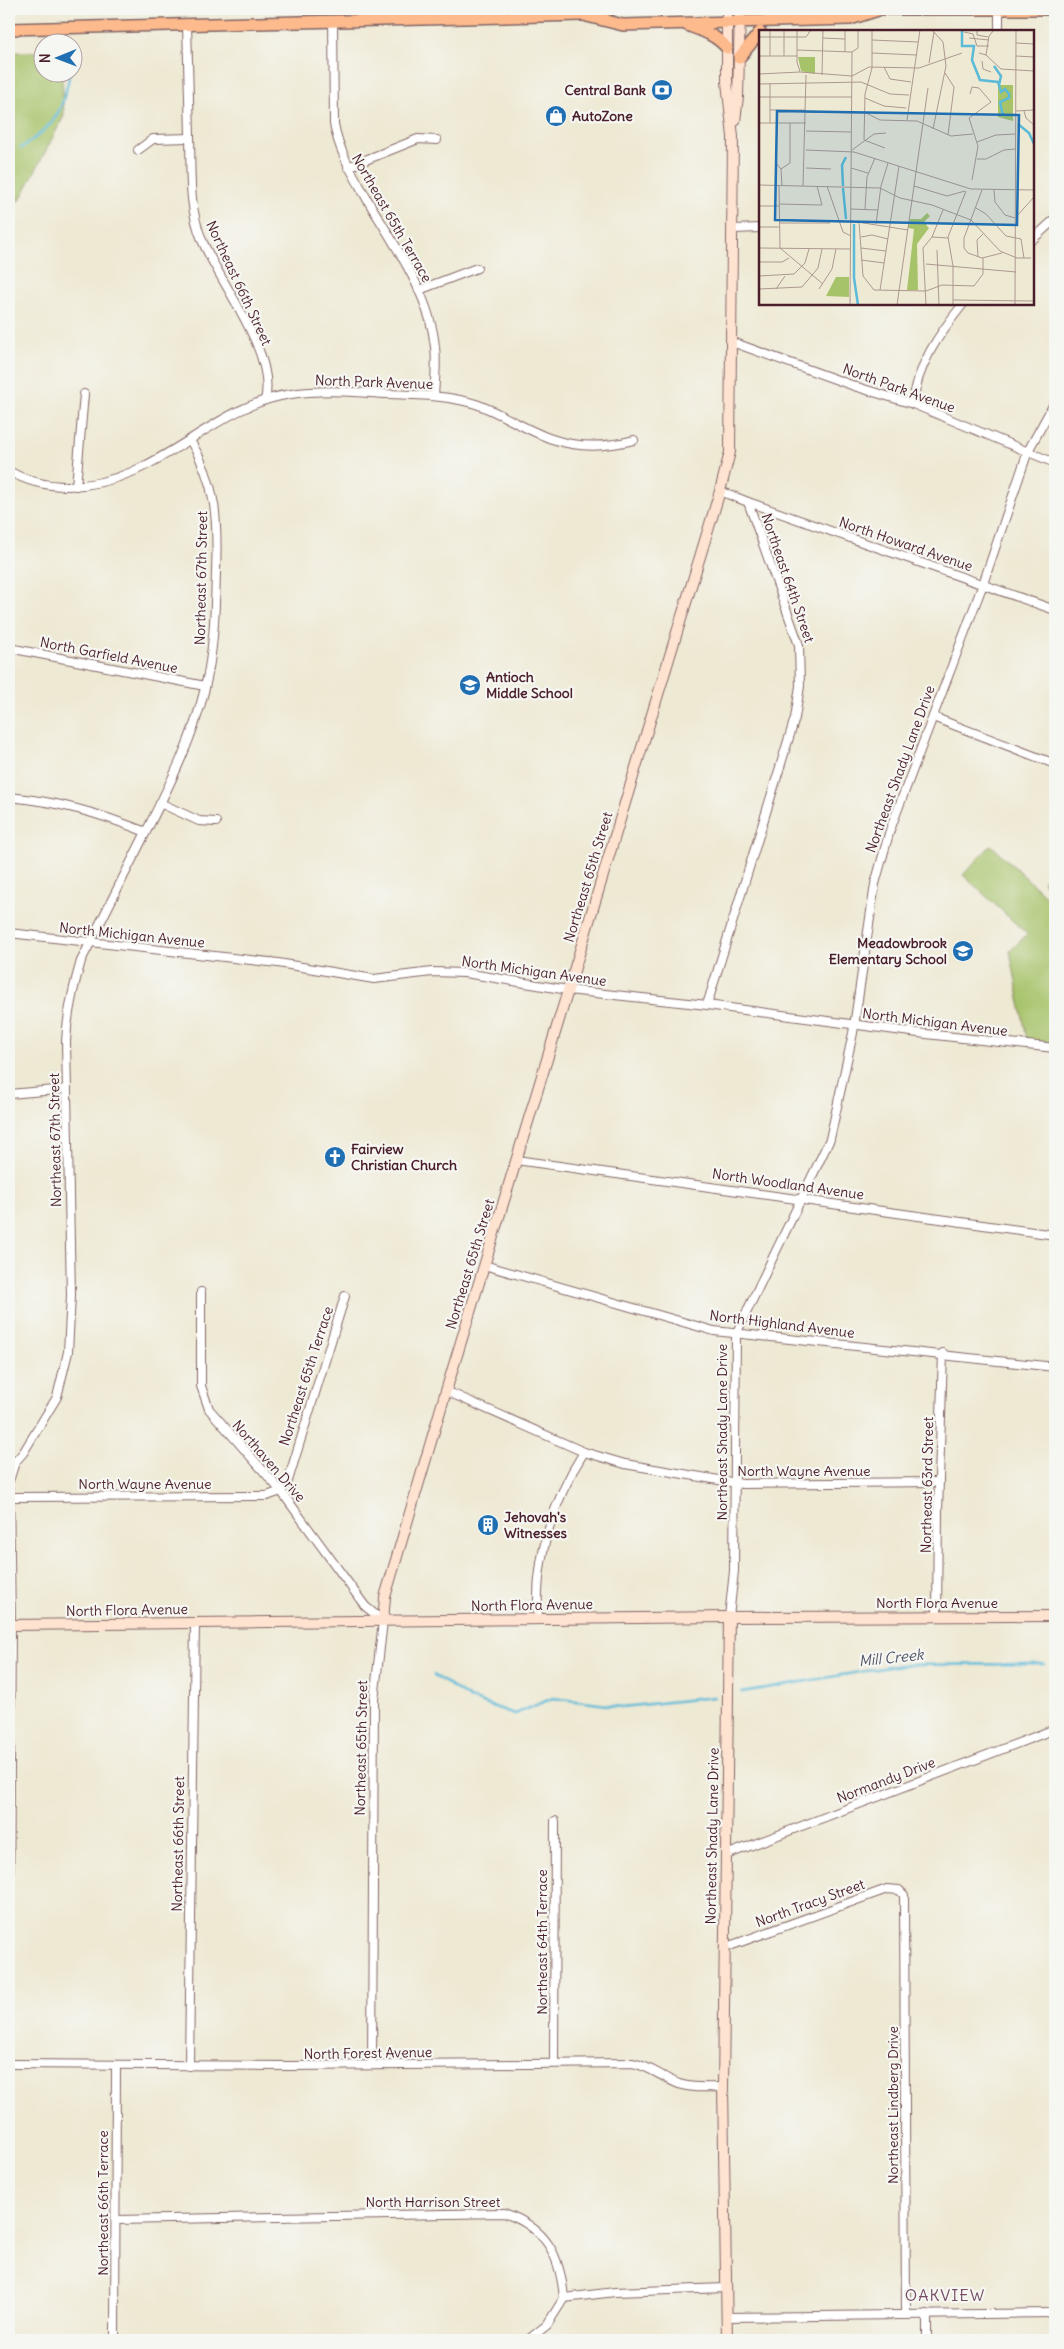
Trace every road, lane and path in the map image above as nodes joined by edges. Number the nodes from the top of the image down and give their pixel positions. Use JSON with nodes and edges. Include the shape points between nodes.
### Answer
{"nodes":[{"id":1,"x":612,"y":9,"type":"edge"},
{"id":2,"x":727,"y":9,"type":"edge"},
{"id":3,"x":992,"y":9,"type":"edge"},
{"id":4,"x":1055,"y":9,"type":"edge"},
{"id":5,"x":874,"y":10,"type":"edge"},
{"id":6,"x":937,"y":10,"type":"edge"},
{"id":7,"x":583,"y":15,"type":"junction"},
{"id":8,"x":740,"y":15,"type":"edge"},
{"id":9,"x":332,"y":20,"type":"junction"},
{"id":10,"x":727,"y":21,"type":"junction"},
{"id":11,"x":792,"y":21,"type":"junction"},
{"id":12,"x":681,"y":23,"type":"junction"},
{"id":13,"x":187,"y":25,"type":"junction"},
{"id":14,"x":9,"y":29,"type":"edge"},
{"id":15,"x":764,"y":30,"type":"edge"},
{"id":16,"x":999,"y":30,"type":"edge"},
{"id":17,"x":759,"y":34,"type":"edge"},
{"id":18,"x":727,"y":48,"type":"junction"},
{"id":19,"x":739,"y":58,"type":"junction"},
{"id":20,"x":733,"y":137,"type":"junction"},
{"id":21,"x":190,"y":138,"type":"junction"},
{"id":22,"x":437,"y":140,"type":"dead end"},
{"id":23,"x":138,"y":150,"type":"dead end"},
{"id":24,"x":348,"y":167,"type":"junction"},
{"id":25,"x":1055,"y":219,"type":"edge"},
{"id":26,"x":759,"y":228,"type":"edge"},
{"id":27,"x":733,"y":229,"type":"junction"},
{"id":28,"x":1034,"y":238,"type":"edge"},
{"id":29,"x":477,"y":268,"type":"dead end"},
{"id":30,"x":419,"y":290,"type":"junction"},
{"id":31,"x":962,"y":305,"type":"edge"},
{"id":32,"x":732,"y":342,"type":"junction"},
{"id":33,"x":84,"y":394,"type":"dead end"},
{"id":34,"x":434,"y":396,"type":"junction"},
{"id":35,"x":265,"y":400,"type":"junction"},
{"id":36,"x":1055,"y":402,"type":"edge"},
{"id":37,"x":913,"y":404,"type":"junction"},
{"id":38,"x":190,"y":440,"type":"junction"},
{"id":39,"x":634,"y":440,"type":"dead end"},
{"id":40,"x":1028,"y":452,"type":"junction"},
{"id":41,"x":1055,"y":462,"type":"edge"},
{"id":42,"x":9,"y":471,"type":"edge"},
{"id":43,"x":76,"y":486,"type":"junction"},
{"id":44,"x":720,"y":491,"type":"junction"},
{"id":45,"x":748,"y":502,"type":"junction"},
{"id":46,"x":983,"y":584,"type":"junction"},
{"id":47,"x":1055,"y":610,"type":"edge"},
{"id":48,"x":9,"y":648,"type":"edge"},
{"id":49,"x":205,"y":686,"type":"junction"},
{"id":50,"x":933,"y":718,"type":"junction"},
{"id":51,"x":1055,"y":764,"type":"edge"},
{"id":52,"x":9,"y":797,"type":"edge"},
{"id":53,"x":160,"y":803,"type":"junction"},
{"id":54,"x":216,"y":822,"type":"dead end"},
{"id":55,"x":146,"y":832,"type":"junction"},
{"id":56,"x":9,"y":933,"type":"edge"},
{"id":57,"x":90,"y":943,"type":"junction"},
{"id":58,"x":568,"y":990,"type":"junction"},
{"id":59,"x":707,"y":1005,"type":"junction"},
{"id":60,"x":854,"y":1025,"type":"junction"},
{"id":61,"x":1055,"y":1048,"type":"edge"},
{"id":62,"x":67,"y":1089,"type":"junction"},
{"id":63,"x":9,"y":1094,"type":"edge"},
{"id":64,"x":516,"y":1160,"type":"junction"},
{"id":65,"x":801,"y":1199,"type":"junction"},
{"id":66,"x":1055,"y":1235,"type":"edge"},
{"id":67,"x":484,"y":1265,"type":"junction"},
{"id":68,"x":201,"y":1292,"type":"dead end"},
{"id":69,"x":345,"y":1296,"type":"dead end"},
{"id":70,"x":736,"y":1334,"type":"junction"},
{"id":71,"x":943,"y":1353,"type":"junction"},
{"id":72,"x":1055,"y":1367,"type":"edge"},
{"id":73,"x":446,"y":1391,"type":"junction"},
{"id":74,"x":584,"y":1452,"type":"junction"},
{"id":75,"x":9,"y":1481,"type":"edge"},
{"id":76,"x":939,"y":1482,"type":"junction"},
{"id":77,"x":736,"y":1484,"type":"junction"},
{"id":78,"x":9,"y":1490,"type":"edge"},
{"id":79,"x":281,"y":1491,"type":"junction"},
{"id":80,"x":9,"y":1497,"type":"edge"},
{"id":81,"x":937,"y":1616,"type":"junction"},
{"id":82,"x":1055,"y":1616,"type":"edge"},
{"id":83,"x":729,"y":1617,"type":"junction"},
{"id":84,"x":538,"y":1619,"type":"junction"},
{"id":85,"x":382,"y":1620,"type":"junction"},
{"id":86,"x":195,"y":1623,"type":"junction"},
{"id":87,"x":10,"y":1625,"type":"edge"},
{"id":88,"x":1055,"y":1729,"type":"edge"},
{"id":89,"x":555,"y":1821,"type":"dead end"},
{"id":90,"x":726,"y":1855,"type":"junction"},
{"id":91,"x":904,"y":1894,"type":"joint"},
{"id":92,"x":9,"y":1914,"type":"edge"},
{"id":93,"x":724,"y":1948,"type":"junction"},
{"id":94,"x":554,"y":2063,"type":"junction"},
{"id":95,"x":9,"y":2064,"type":"edge"},
{"id":96,"x":116,"y":2065,"type":"junction"},
{"id":97,"x":372,"y":2065,"type":"junction"},
{"id":98,"x":189,"y":2066,"type":"junction"},
{"id":99,"x":723,"y":2087,"type":"junction"},
{"id":100,"x":116,"y":2220,"type":"junction"},
{"id":101,"x":726,"y":2288,"type":"junction"},
{"id":102,"x":564,"y":2298,"type":"junction"},
{"id":103,"x":1055,"y":2313,"type":"edge"},
{"id":104,"x":927,"y":2314,"type":"junction"},
{"id":105,"x":906,"y":2315,"type":"junction"},
{"id":106,"x":727,"y":2317,"type":"junction"},
{"id":107,"x":116,"y":2340,"type":"edge"},
{"id":108,"x":528,"y":2340,"type":"edge"},
{"id":109,"x":726,"y":2340,"type":"edge"},
{"id":110,"x":927,"y":2340,"type":"edge"}],
"edges":[{"from":1,"to":7,"type":"main road"},
{"from":2,"to":10,"type":"street"},
{"from":3,"to":4,"type":"main road"},
{"from":3,"to":6,"type":"main road"},
{"from":3,"to":16,"type":"street"},
{"from":5,"to":6,"type":"main road"},
{"from":5,"to":11,"type":"main road","via":[[850,19]]},
{"from":7,"to":9,"type":"main road"},
{"from":7,"to":12,"type":"main road","via":[[623,24]]},
{"from":8,"to":10,"type":"main road"},
{"from":8,"to":11,"type":"main road"},
{"from":8,"to":19,"type":"street"},
{"from":9,"to":13,"type":"main road"},
{"from":9,"to":24,"type":"street","name":"Northeast 65th Terrace","via":[[334,124]]},
{"from":10,"to":12,"type":"main road"},
{"from":10,"to":18,"type":"street"},
{"from":11,"to":15,"type":"main road","via":[[773,23]]},
{"from":12,"to":18,"type":"main road","via":[[709,33]]},
{"from":13,"to":14,"type":"main road"},
{"from":13,"to":21,"type":"street","name":"Northeast 66th Street"},
{"from":17,"to":19,"type":"main road"},
{"from":18,"to":20,"type":"street"},
{"from":19,"to":20,"type":"street"},
{"from":20,"to":27,"type":"street"},
{"from":21,"to":23,"type":"street","via":[[153,139]]},
{"from":21,"to":35,"type":"street","name":"Northeast 66th Street","via":[[194,216],[209,255],[244,316],[256,346],[267,391]]},
{"from":22,"to":24,"type":"street","via":[[418,139]]},
{"from":24,"to":30,"type":"street","name":"Northeast 65th Terrace"},
{"from":25,"to":28,"type":"street"},
{"from":26,"to":27,"type":"street"},
{"from":27,"to":32,"type":"street"},
{"from":29,"to":30,"type":"street"},
{"from":30,"to":34,"type":"street","name":"Northeast 65th Terrace","via":[[435,345]]},
{"from":31,"to":37,"type":"street","via":[[926,358],[918,376]]},
{"from":32,"to":37,"type":"street","name":"North Park Avenue"},
{"from":32,"to":44,"type":"street","via":[[730,452]]},
{"from":33,"to":43,"type":"street"},
{"from":34,"to":35,"type":"street","name":"North Park Avenue","via":[[317,391]]},
{"from":34,"to":39,"type":"street","name":"North Park Avenue","via":[[476,404],[552,439],[603,446]]},
{"from":35,"to":38,"type":"street","name":"North Park Avenue","via":[[239,410]]},
{"from":36,"to":40,"type":"street","name":"Northeast Shady Lane Drive"},
{"from":37,"to":40,"type":"street","name":"North Park Avenue"},
{"from":38,"to":43,"type":"street","name":"North Park Avenue","via":[[139,470],[105,482]]},
{"from":38,"to":49,"type":"street","name":"Northeast 67th Street","via":[[206,470],[215,498],[215,625]]},
{"from":40,"to":41,"type":"street","name":"North Park Avenue"},
{"from":40,"to":46,"type":"street","name":"Northeast Shady Lane Drive"},
{"from":42,"to":43,"type":"street","name":"North Park Avenue","via":[[32,482]]},
{"from":44,"to":45,"type":"street","name":"Northeast 64th Street"},
{"from":44,"to":58,"type":"street","name":"Northeast 65th Street"},
{"from":45,"to":46,"type":"street","name":"North Howard Avenue"},
{"from":45,"to":59,"type":"street","name":"Northeast 64th Street","via":[[799,645],[800,686],[795,718]]},
{"from":46,"to":47,"type":"street","name":"North Howard Avenue"},
{"from":46,"to":50,"type":"street","name":"Northeast Shady Lane Drive"},
{"from":48,"to":49,"type":"street","name":"North Garfield Avenue"},
{"from":49,"to":53,"type":"street","name":"Northeast 67th Street","via":[[185,750]]},
{"from":50,"to":51,"type":"street"},
{"from":50,"to":60,"type":"street","name":"Northeast Shady Lane Drive","via":[[890,830],[875,884]]},
{"from":52,"to":55,"type":"street","via":[[95,812]]},
{"from":53,"to":54,"type":"street","via":[[199,821]]},
{"from":53,"to":55,"type":"street","name":"Northeast 67th Street"},
{"from":55,"to":57,"type":"street","name":"Northeast 67th Street"},
{"from":56,"to":57,"type":"street","name":"North Michigan Avenue"},
{"from":57,"to":58,"type":"street","name":"North Michigan Avenue","via":[[278,963],[374,979],[448,972]]},
{"from":57,"to":62,"type":"street","name":"Northeast 67th Street","via":[[81,961],[69,1009]]},
{"from":58,"to":59,"type":"street","name":"North Michigan Avenue"},
{"from":58,"to":64,"type":"street","name":"Northeast 65th Street"},
{"from":59,"to":60,"type":"street","name":"North Michigan Avenue"},
{"from":60,"to":61,"type":"street","name":"North Michigan Avenue"},
{"from":60,"to":65,"type":"street","name":"Northeast Shady Lane Drive","via":[[830,1139]]},
{"from":62,"to":63,"type":"street"},
{"from":62,"to":75,"type":"street","name":"Northeast 67th Street","via":[[71,1295],[68,1352],[57,1397],[15,1462]]},
{"from":64,"to":65,"type":"street","name":"North Woodland Avenue"},
{"from":64,"to":67,"type":"street","name":"Northeast 65th Street"},
{"from":65,"to":66,"type":"street","name":"North Woodland Avenue"},
{"from":65,"to":70,"type":"street","name":"Northeast Shady Lane Drive"},
{"from":67,"to":70,"type":"street","name":"North Highland Avenue"},
{"from":67,"to":73,"type":"street","name":"Northeast 65th Street"},
{"from":68,"to":79,"type":"street","name":"Northaven Drive","via":[[201,1386],[206,1404]]},
{"from":69,"to":79,"type":"street","name":"Northeast 65th Terrace","via":[[287,1484]]},
{"from":70,"to":71,"type":"street","name":"North Highland Avenue"},
{"from":70,"to":77,"type":"street","name":"Northeast Shady Lane Drive"},
{"from":71,"to":72,"type":"street","name":"North Highland Avenue"},
{"from":71,"to":76,"type":"street","name":"Northeast 63rd Street"},
{"from":73,"to":74,"type":"street","name":"North Wayne Avenue"},
{"from":73,"to":85,"type":"street","name":"Northeast 65th Street","via":[[385,1597]]},
{"from":74,"to":77,"type":"street","name":"North Wayne Avenue","via":[[625,1464]]},
{"from":74,"to":84,"type":"street","via":[[564,1488],[546,1535],[537,1586]]},
{"from":76,"to":77,"type":"street","name":"North Wayne Avenue"},
{"from":76,"to":81,"type":"street","name":"Northeast 63rd Street"},
{"from":77,"to":83,"type":"street","name":"Northeast Shady Lane Drive","via":[[734,1571]]},
{"from":78,"to":80,"type":"street"},
{"from":79,"to":80,"type":"street","name":"North Wayne Avenue","via":[[267,1496]]},
{"from":79,"to":85,"type":"street","name":"Northaven Drive","via":[[365,1606]]},
{"from":80,"to":87,"type":"street"},
{"from":81,"to":82,"type":"street","name":"North Flora Avenue"},
{"from":81,"to":83,"type":"street","name":"North Flora Avenue"},
{"from":83,"to":84,"type":"street","name":"North Flora Avenue"},
{"from":83,"to":90,"type":"street","name":"Northeast Shady Lane Drive"},
{"from":84,"to":85,"type":"street","name":"North Flora Avenue"},
{"from":85,"to":86,"type":"street","name":"North Flora Avenue"},
{"from":85,"to":97,"type":"street","name":"Northeast 65th Street","via":[[374,1700]]},
{"from":86,"to":87,"type":"street","name":"North Flora Avenue"},
{"from":86,"to":98,"type":"street","name":"Northeast 66th Street"},
{"from":87,"to":92,"type":"street"},
{"from":88,"to":90,"type":"street","name":"Normandy Drive"},
{"from":89,"to":94,"type":"street","name":"Northeast 64th Terrace"},
{"from":90,"to":93,"type":"street","name":"Northeast Shady Lane Drive"},
{"from":91,"to":93,"type":"street","name":"North Tracy Street","via":[[887,1889]]},
{"from":91,"to":105,"type":"street","name":"Northeast Lindberg Drive"},
{"from":93,"to":99,"type":"street","name":"Northeast Shady Lane Drive"},
{"from":94,"to":97,"type":"street","name":"North Forest Avenue"},
{"from":94,"to":99,"type":"street","name":"North Forest Avenue","via":[[632,2063],[690,2087]]},
{"from":95,"to":96,"type":"street","name":"North Forest Avenue"},
{"from":96,"to":98,"type":"street","name":"North Forest Avenue"},
{"from":96,"to":100,"type":"street","name":"Northeast 66th Terrace"},
{"from":97,"to":98,"type":"street","name":"North Forest Avenue"},
{"from":99,"to":101,"type":"street","name":"Northeast Shady Lane Drive"},
{"from":100,"to":102,"type":"street","name":"North Harrison Street","via":[[504,2213],[534,2228],[551,2248],[561,2273]]},
{"from":100,"to":107,"type":"street","name":"Northeast 66th Terrace"},
{"from":101,"to":102,"type":"street","via":[[615,2292]]},
{"from":101,"to":106,"type":"street","name":"Northeast Shady Lane Drive"},
{"from":102,"to":108,"type":"street","via":[[547,2326]]},
{"from":103,"to":104,"type":"street"},
{"from":104,"to":105,"type":"street"},
{"from":104,"to":110,"type":"street"},
{"from":105,"to":106,"type":"street"},
{"from":106,"to":109,"type":"street","name":"Northeast Shady Lane Drive"}]}
